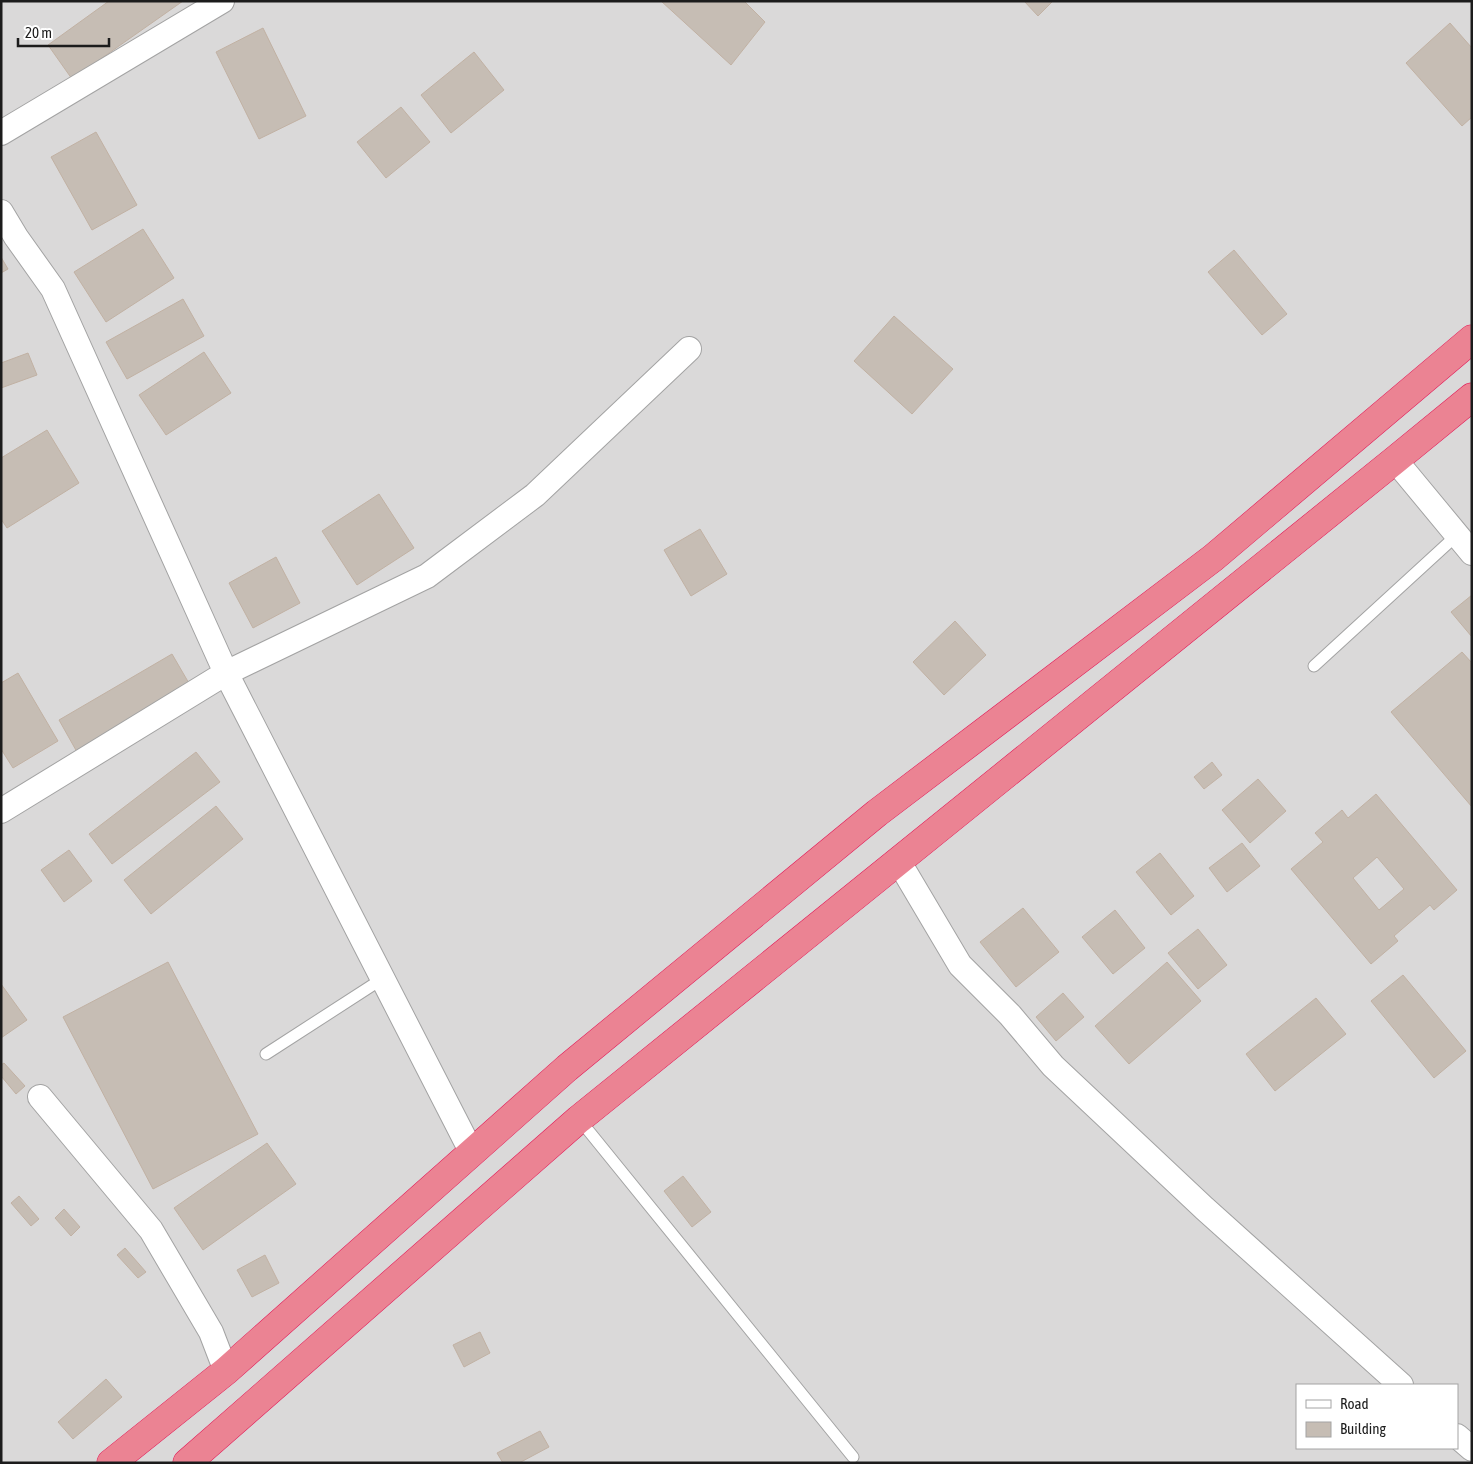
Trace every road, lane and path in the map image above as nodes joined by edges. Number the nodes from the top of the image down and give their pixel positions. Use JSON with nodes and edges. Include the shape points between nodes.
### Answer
{"nodes":[{"id":1,"x":222,"y":1,"type":"edge"},
{"id":2,"x":1,"y":133,"type":"edge"},
{"id":3,"x":1,"y":212,"type":"edge"},
{"id":4,"x":1472,"y":339,"type":"edge"},
{"id":5,"x":689,"y":349,"type":"dead end"},
{"id":6,"x":1472,"y":396,"type":"edge"},
{"id":7,"x":1395,"y":460,"type":"junction"},
{"id":8,"x":1457,"y":534,"type":"junction"},
{"id":9,"x":1472,"y":553,"type":"edge"},
{"id":10,"x":1314,"y":666,"type":"dead end"},
{"id":11,"x":226,"y":673,"type":"junction"},
{"id":12,"x":1,"y":811,"type":"edge"},
{"id":13,"x":899,"y":862,"type":"junction"},
{"id":14,"x":382,"y":979,"type":"junction"},
{"id":15,"x":266,"y":1054,"type":"dead end"},
{"id":16,"x":40,"y":1097,"type":"dead end"},
{"id":17,"x":580,"y":1120,"type":"junction"},
{"id":18,"x":472,"y":1153,"type":"junction"},
{"id":19,"x":226,"y":1371,"type":"junction"},
{"id":20,"x":1400,"y":1384,"type":"edge"},
{"id":21,"x":1458,"y":1437,"type":"edge"},
{"id":22,"x":1472,"y":1449,"type":"edge"},
{"id":23,"x":853,"y":1457,"type":"dead end"},
{"id":24,"x":111,"y":1463,"type":"edge"},
{"id":25,"x":187,"y":1463,"type":"edge"}],
"edges":[{"from":1,"to":2,"type":"street"},
{"from":3,"to":11,"type":"street","via":[[53,289]]},
{"from":4,"to":18,"type":"highway","via":[[1213,558],[877,813],[567,1068]]},
{"from":5,"to":11,"type":"street","via":[[535,495],[427,576]]},
{"from":6,"to":7,"type":"highway"},
{"from":7,"to":8,"type":"street"},
{"from":7,"to":13,"type":"highway"},
{"from":8,"to":9,"type":"street"},
{"from":8,"to":10,"type":"lane"},
{"from":11,"to":12,"type":"street"},
{"from":11,"to":14,"type":"street"},
{"from":13,"to":17,"type":"highway"},
{"from":13,"to":20,"type":"street","via":[[960,965],[1010,1015],[1053,1066],[1204,1208]]},
{"from":14,"to":15,"type":"lane"},
{"from":14,"to":18,"type":"street"},
{"from":16,"to":19,"type":"street","via":[[150,1230],[210,1332]]},
{"from":17,"to":23,"type":"lane"},
{"from":17,"to":25,"type":"highway"},
{"from":18,"to":19,"type":"highway"},
{"from":19,"to":24,"type":"highway"},
{"from":21,"to":22,"type":"street"}]}
